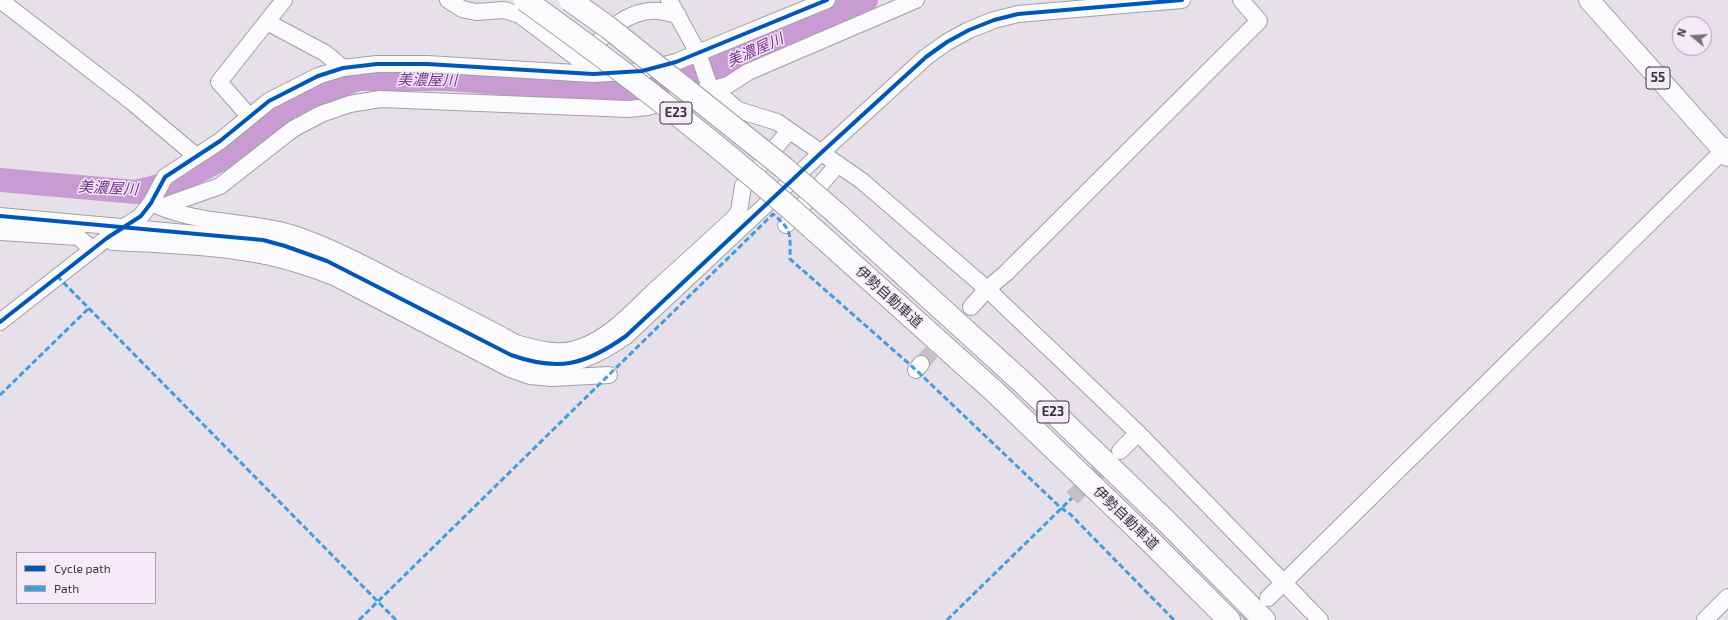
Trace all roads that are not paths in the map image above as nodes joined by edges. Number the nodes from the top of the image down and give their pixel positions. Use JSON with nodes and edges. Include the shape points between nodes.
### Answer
{"nodes":[{"id":1,"x":0,"y":0,"type":"edge"},
{"id":2,"x":284,"y":0,"type":"edge"},
{"id":3,"x":448,"y":0,"type":"edge"},
{"id":4,"x":525,"y":0,"type":"edge"},
{"id":5,"x":570,"y":0,"type":"edge"},
{"id":6,"x":669,"y":0,"type":"edge"},
{"id":7,"x":826,"y":0,"type":"edge"},
{"id":8,"x":916,"y":0,"type":"edge"},
{"id":9,"x":1182,"y":0,"type":"edge"},
{"id":10,"x":1241,"y":0,"type":"edge"},
{"id":11,"x":1589,"y":0,"type":"edge"},
{"id":12,"x":678,"y":15,"type":"junction"},
{"id":13,"x":267,"y":22,"type":"junction"},
{"id":14,"x":698,"y":57,"type":"junction"},
{"id":15,"x":581,"y":61,"type":"junction"},
{"id":16,"x":343,"y":68,"type":"junction"},
{"id":17,"x":593,"y":74,"type":"junction"},
{"id":18,"x":711,"y":87,"type":"junction"},
{"id":19,"x":250,"y":116,"type":"junction"},
{"id":20,"x":790,"y":131,"type":"junction"},
{"id":21,"x":1726,"y":151,"type":"edge"},
{"id":22,"x":822,"y":152,"type":"junction"},
{"id":23,"x":196,"y":156,"type":"junction"},
{"id":24,"x":838,"y":164,"type":"junction"},
{"id":25,"x":156,"y":205,"type":"junction"},
{"id":26,"x":0,"y":216,"type":"edge"},
{"id":27,"x":786,"y":225,"type":"dead end"},
{"id":28,"x":124,"y":226,"type":"junction"},
{"id":29,"x":0,"y":232,"type":"edge"},
{"id":30,"x":107,"y":238,"type":"junction"},
{"id":31,"x":92,"y":249,"type":"junction"},
{"id":32,"x":986,"y":289,"type":"junction"},
{"id":33,"x":971,"y":307,"type":"tunnel mouth"},
{"id":34,"x":0,"y":322,"type":"edge"},
{"id":35,"x":609,"y":375,"type":"dead end"},
{"id":36,"x":1138,"y":433,"type":"junction"},
{"id":37,"x":1120,"y":451,"type":"tunnel mouth"},
{"id":38,"x":1285,"y":582,"type":"junction"},
{"id":39,"x":1728,"y":597,"type":"edge"},
{"id":40,"x":1268,"y":598,"type":"tunnel mouth"},
{"id":41,"x":1229,"y":620,"type":"edge"},
{"id":42,"x":1264,"y":620,"type":"edge"},
{"id":43,"x":1320,"y":620,"type":"edge"},
{"id":44,"x":1705,"y":620,"type":"edge"}],
"edges":[{"from":1,"to":23,"type":"street","via":[[132,102]]},
{"from":2,"to":13,"type":"street"},
{"from":3,"to":15,"type":"street","via":[[462,9],[476,12],[504,10],[520,15]]},
{"from":4,"to":41,"type":"highway","name":"伊勢自動車道","number":"E23","bridge":true,"via":[[667,106],[767,187],[995,392]]},
{"from":5,"to":42,"type":"highway","name":"伊勢自動車道","number":"E23","bridge":true,"via":[[746,137],[835,212],[1022,382]]},
{"from":6,"to":12,"type":"street"},
{"from":7,"to":14,"type":"street"},
{"from":8,"to":18,"type":"street","via":[[748,72],[728,85]]},
{"from":9,"to":22,"type":"street","via":[[1018,14],[969,30],[926,57]]},
{"from":10,"to":32,"type":"street","via":[[1259,21],[1006,273]]},
{"from":11,"to":21,"type":"main road","number":"55"},
{"from":12,"to":14,"type":"street"},
{"from":12,"to":15,"type":"street","via":[[660,11],[629,17],[606,33]]},
{"from":13,"to":16,"type":"street","via":[[325,53]]},
{"from":13,"to":19,"type":"street","via":[[219,82]]},
{"from":14,"to":17,"type":"street","via":[[642,71]]},
{"from":14,"to":18,"type":"street"},
{"from":15,"to":17,"type":"street"},
{"from":16,"to":17,"type":"street","via":[[377,64],[427,64]]},
{"from":16,"to":19,"type":"street","via":[[293,87]]},
{"from":18,"to":20,"type":"street","via":[[738,110],[770,119]]},
{"from":18,"to":25,"type":"street","via":[[647,107],[629,109],[380,99],[350,104],[321,114],[293,129],[220,186]]},
{"from":19,"to":23,"type":"street","via":[[220,141]]},
{"from":20,"to":22,"type":"street"},
{"from":20,"to":25,"type":"street","via":[[743,186],[738,212],[733,218],[621,322],[600,338],[578,348],[556,351],[516,343],[330,247],[295,234],[260,225],[176,214]]},
{"from":21,"to":38,"type":"street"},
{"from":22,"to":24,"type":"street"},
{"from":22,"to":28,"type":"street","via":[[626,336],[605,351],[585,360],[564,364],[542,364],[511,354],[328,261],[285,246],[263,240]]},
{"from":23,"to":25,"type":"street","via":[[165,177]]},
{"from":24,"to":27,"type":"street"},
{"from":24,"to":32,"type":"street","via":[[862,181]]},
{"from":25,"to":28,"type":"street"},
{"from":26,"to":28,"type":"street"},
{"from":28,"to":30,"type":"street"},
{"from":29,"to":31,"type":"street","via":[[78,237]]},
{"from":30,"to":31,"type":"street"},
{"from":30,"to":35,"type":"street","via":[[113,242],[208,248],[272,257],[334,278],[510,369],[530,376],[552,378]]},
{"from":31,"to":34,"type":"street"},
{"from":32,"to":33,"type":"street"},
{"from":32,"to":36,"type":"street"},
{"from":36,"to":37,"type":"street"},
{"from":36,"to":38,"type":"street"},
{"from":38,"to":40,"type":"street"},
{"from":38,"to":43,"type":"street"},
{"from":39,"to":44,"type":"street"}]}
